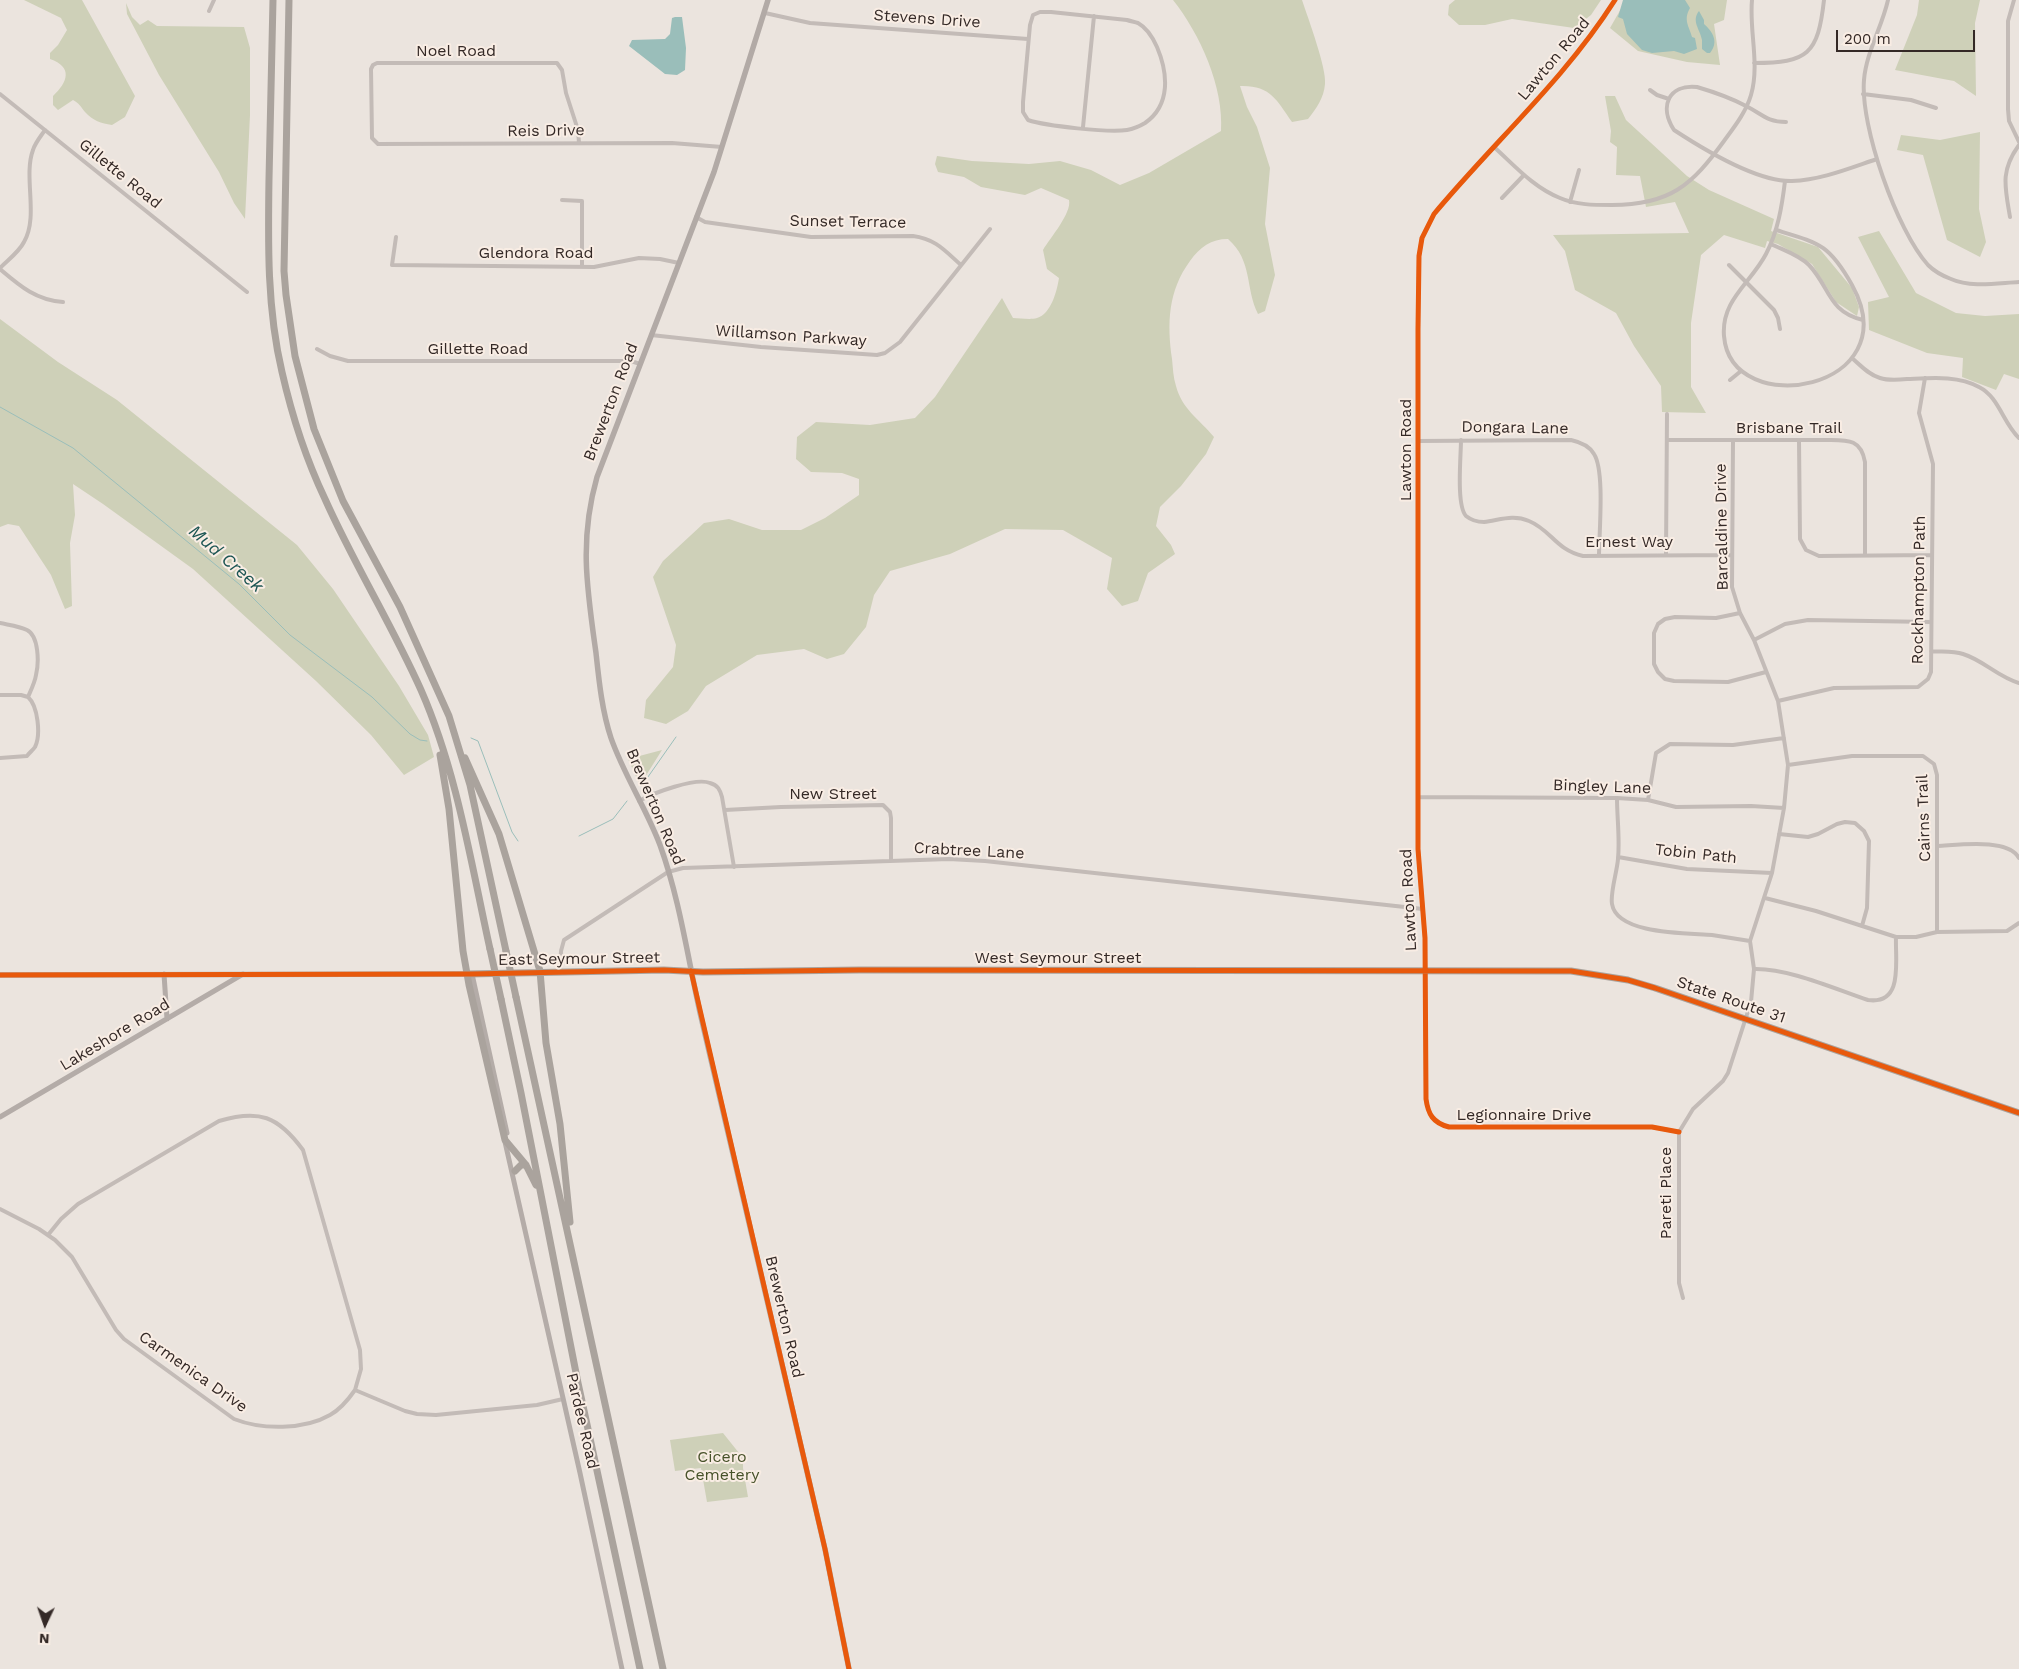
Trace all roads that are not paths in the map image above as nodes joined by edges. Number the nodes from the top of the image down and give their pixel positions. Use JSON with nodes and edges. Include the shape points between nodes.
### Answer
{"nodes":[{"id":1,"x":214,"y":0,"type":"edge"},
{"id":2,"x":273,"y":0,"type":"edge"},
{"id":3,"x":289,"y":0,"type":"edge"},
{"id":4,"x":768,"y":0,"type":"edge"},
{"id":5,"x":1615,"y":0,"type":"edge"},
{"id":6,"x":1752,"y":0,"type":"edge"},
{"id":7,"x":1824,"y":0,"type":"edge"},
{"id":8,"x":1888,"y":0,"type":"edge"},
{"id":9,"x":2014,"y":0,"type":"edge"},
{"id":10,"x":209,"y":11,"type":"dead end"},
{"id":11,"x":765,"y":13,"type":"junction"},
{"id":12,"x":1094,"y":16,"type":"junction"},
{"id":13,"x":1028,"y":39,"type":"junction"},
{"id":14,"x":1754,"y":63,"type":"junction"},
{"id":15,"x":1650,"y":90,"type":"dead end"},
{"id":16,"x":0,"y":94,"type":"edge"},
{"id":17,"x":1863,"y":94,"type":"junction"},
{"id":18,"x":1668,"y":99,"type":"junction"},
{"id":19,"x":1747,"y":106,"type":"junction"},
{"id":20,"x":1936,"y":108,"type":"dead end"},
{"id":21,"x":1786,"y":122,"type":"dead end"},
{"id":22,"x":1083,"y":127,"type":"junction"},
{"id":23,"x":45,"y":130,"type":"junction"},
{"id":24,"x":372,"y":138,"type":"joint"},
{"id":25,"x":580,"y":143,"type":"junction"},
{"id":26,"x":2019,"y":144,"type":"edge"},
{"id":27,"x":723,"y":147,"type":"junction"},
{"id":28,"x":1494,"y":147,"type":"junction"},
{"id":29,"x":1715,"y":154,"type":"junction"},
{"id":30,"x":1877,"y":160,"type":"junction"},
{"id":31,"x":1579,"y":170,"type":"dead end"},
{"id":32,"x":1524,"y":174,"type":"junction"},
{"id":33,"x":1784,"y":181,"type":"junction"},
{"id":34,"x":1502,"y":198,"type":"dead end"},
{"id":35,"x":562,"y":200,"type":"dead end"},
{"id":36,"x":1570,"y":202,"type":"junction"},
{"id":37,"x":2010,"y":217,"type":"dead end"},
{"id":38,"x":696,"y":218,"type":"junction"},
{"id":39,"x":990,"y":229,"type":"dead end"},
{"id":40,"x":1776,"y":230,"type":"junction"},
{"id":41,"x":396,"y":237,"type":"dead end"},
{"id":42,"x":1771,"y":244,"type":"junction"},
{"id":43,"x":679,"y":263,"type":"junction"},
{"id":44,"x":961,"y":265,"type":"junction"},
{"id":45,"x":1729,"y":265,"type":"dead end"},
{"id":46,"x":582,"y":267,"type":"junction"},
{"id":47,"x":0,"y":268,"type":"edge"},
{"id":48,"x":1746,"y":282,"type":"junction"},
{"id":49,"x":2019,"y":282,"type":"edge"},
{"id":50,"x":247,"y":292,"type":"dead end"},
{"id":51,"x":63,"y":302,"type":"dead end"},
{"id":52,"x":1863,"y":320,"type":"junction"},
{"id":53,"x":1780,"y":328,"type":"dead end"},
{"id":54,"x":651,"y":335,"type":"junction"},
{"id":55,"x":317,"y":349,"type":"dead end"},
{"id":56,"x":1852,"y":358,"type":"junction"},
{"id":57,"x":640,"y":364,"type":"junction"},
{"id":58,"x":1742,"y":371,"type":"junction"},
{"id":59,"x":1925,"y":378,"type":"junction"},
{"id":60,"x":1730,"y":380,"type":"dead end"},
{"id":61,"x":1667,"y":414,"type":"dead end"},
{"id":62,"x":2019,"y":438,"type":"edge"},
{"id":63,"x":1418,"y":440,"type":"junction"},
{"id":64,"x":1461,"y":440,"type":"junction"},
{"id":65,"x":1666,"y":440,"type":"junction"},
{"id":66,"x":1733,"y":440,"type":"junction"},
{"id":67,"x":1799,"y":440,"type":"junction"},
{"id":68,"x":1666,"y":555,"type":"junction"},
{"id":69,"x":1732,"y":555,"type":"junction"},
{"id":70,"x":1866,"y":555,"type":"junction"},
{"id":71,"x":1932,"y":555,"type":"junction"},
{"id":72,"x":1600,"y":556,"type":"junction"},
{"id":73,"x":1740,"y":613,"type":"junction"},
{"id":74,"x":1931,"y":622,"type":"junction"},
{"id":75,"x":0,"y":623,"type":"edge"},
{"id":76,"x":1754,"y":640,"type":"junction"},
{"id":77,"x":1931,"y":651,"type":"junction"},
{"id":78,"x":1766,"y":672,"type":"junction"},
{"id":79,"x":2019,"y":683,"type":"edge"},
{"id":80,"x":0,"y":695,"type":"edge"},
{"id":81,"x":28,"y":697,"type":"junction"},
{"id":82,"x":1778,"y":701,"type":"junction"},
{"id":83,"x":437,"y":735,"type":"junction"},
{"id":84,"x":1784,"y":738,"type":"junction"},
{"id":85,"x":458,"y":745,"type":"junction"},
{"id":86,"x":0,"y":758,"type":"edge"},
{"id":87,"x":1788,"y":765,"type":"junction"},
{"id":88,"x":1419,"y":797,"type":"junction"},
{"id":89,"x":1616,"y":798,"type":"junction"},
{"id":90,"x":1648,"y":800,"type":"junction"},
{"id":91,"x":639,"y":801,"type":"junction"},
{"id":92,"x":1784,"y":808,"type":"junction"},
{"id":93,"x":725,"y":810,"type":"junction"},
{"id":94,"x":1779,"y":834,"type":"junction"},
{"id":95,"x":1938,"y":846,"type":"junction"},
{"id":96,"x":1618,"y":857,"type":"junction"},
{"id":97,"x":2019,"y":858,"type":"edge"},
{"id":98,"x":891,"y":861,"type":"junction"},
{"id":99,"x":734,"y":867,"type":"junction"},
{"id":100,"x":668,"y":872,"type":"junction"},
{"id":101,"x":1772,"y":873,"type":"junction"},
{"id":102,"x":1765,"y":898,"type":"junction"},
{"id":103,"x":1423,"y":909,"type":"junction"},
{"id":104,"x":2019,"y":923,"type":"edge"},
{"id":105,"x":1862,"y":926,"type":"junction"},
{"id":106,"x":1937,"y":932,"type":"junction"},
{"id":107,"x":1896,"y":938,"type":"junction"},
{"id":108,"x":1750,"y":941,"type":"junction"},
{"id":109,"x":1754,"y":969,"type":"junction"},
{"id":110,"x":1425,"y":970,"type":"junction"},
{"id":111,"x":540,"y":971,"type":"junction"},
{"id":112,"x":560,"y":971,"type":"junction"},
{"id":113,"x":691,"y":971,"type":"junction"},
{"id":114,"x":164,"y":974,"type":"junction"},
{"id":115,"x":243,"y":974,"type":"junction"},
{"id":116,"x":470,"y":974,"type":"junction"},
{"id":117,"x":0,"y":975,"type":"edge"},
{"id":118,"x":1746,"y":1018,"type":"junction"},
{"id":119,"x":167,"y":1019,"type":"junction"},
{"id":120,"x":2019,"y":1113,"type":"edge"},
{"id":121,"x":0,"y":1118,"type":"edge"},
{"id":122,"x":1679,"y":1132,"type":"junction"},
{"id":123,"x":505,"y":1140,"type":"junction"},
{"id":124,"x":510,"y":1147,"type":"junction"},
{"id":125,"x":526,"y":1165,"type":"junction"},
{"id":126,"x":515,"y":1171,"type":"junction"},
{"id":127,"x":515,"y":1180,"type":"junction"},
{"id":128,"x":543,"y":1208,"type":"junction"},
{"id":129,"x":0,"y":1209,"type":"edge"},
{"id":130,"x":48,"y":1235,"type":"junction"},
{"id":131,"x":571,"y":1244,"type":"junction"},
{"id":132,"x":1683,"y":1298,"type":"dead end"},
{"id":133,"x":355,"y":1390,"type":"junction"},
{"id":134,"x":563,"y":1399,"type":"junction"},
{"id":135,"x":622,"y":1669,"type":"edge"},
{"id":136,"x":640,"y":1669,"type":"edge"},
{"id":137,"x":663,"y":1669,"type":"edge"},
{"id":138,"x":849,"y":1669,"type":"edge"}],
"edges":[{"from":1,"to":10,"type":"street"},
{"from":2,"to":83,"type":"highway","via":[[269,284],[282,372],[294,420],[325,500],[398,640]]},
{"from":3,"to":85,"type":"highway","via":[[284,271],[295,356],[314,429],[334,480],[423,654]]},
{"from":4,"to":11,"type":"main road","name":"Brewerton Road"},
{"from":5,"to":28,"type":"street","name":"Lawton Road","via":[[1580,51]]},
{"from":6,"to":14,"type":"street"},
{"from":7,"to":14,"type":"street","via":[[1820,34],[1810,49],[1790,61]]},
{"from":8,"to":17,"type":"street","via":[[1866,66]]},
{"from":9,"to":26,"type":"street","via":[[2008,21],[2008,110],[2010,126]]},
{"from":11,"to":13,"type":"street","name":"Stevens Drive","via":[[810,23]]},
{"from":11,"to":27,"type":"main road","name":"Brewerton Road"},
{"from":12,"to":13,"type":"street","via":[[1037,13],[1031,18]]},
{"from":12,"to":22,"type":"street"},
{"from":12,"to":22,"type":"street","via":[[1127,20],[1145,28],[1161,56],[1166,84],[1157,112],[1143,124],[1126,130]]},
{"from":13,"to":22,"type":"street","via":[[1024,116],[1037,123]]},
{"from":14,"to":19,"type":"street","via":[[1754,80]]},
{"from":15,"to":18,"type":"street"},
{"from":16,"to":23,"type":"street","name":"Gillette Road"},
{"from":17,"to":20,"type":"street","via":[[1911,100]]},
{"from":17,"to":30,"type":"street"},
{"from":18,"to":19,"type":"street","via":[[1688,86]]},
{"from":18,"to":29,"type":"street","via":[[1666,114],[1674,130]]},
{"from":19,"to":21,"type":"street","via":[[1760,116]]},
{"from":19,"to":29,"type":"street"},
{"from":23,"to":47,"type":"street","via":[[34,145],[32,154],[26,240]]},
{"from":23,"to":50,"type":"street","name":"Gillette Road"},
{"from":24,"to":25,"type":"street","name":"Reis Drive","via":[[381,145]]},
{"from":24,"to":25,"type":"street","name":"Noel Road","via":[[370,76],[377,64],[551,63],[562,70]]},
{"from":25,"to":27,"type":"street","name":"Reis Drive","via":[[672,143]]},
{"from":26,"to":37,"type":"street","via":[[2004,178]]},
{"from":27,"to":38,"type":"main road","name":"Brewerton Road"},
{"from":28,"to":32,"type":"street"},
{"from":28,"to":63,"type":"street","name":"Lawton Road","via":[[1434,214],[1422,238]]},
{"from":29,"to":33,"type":"street","via":[[1752,173]]},
{"from":29,"to":36,"type":"street","via":[[1691,181],[1665,197],[1630,205]]},
{"from":30,"to":33,"type":"street","via":[[1808,180]]},
{"from":30,"to":49,"type":"street","via":[[1905,226],[1928,265],[1962,283]]},
{"from":31,"to":36,"type":"street"},
{"from":32,"to":34,"type":"street"},
{"from":32,"to":36,"type":"street","via":[[1548,192]]},
{"from":33,"to":40,"type":"street"},
{"from":35,"to":46,"type":"street","via":[[582,201]]},
{"from":38,"to":43,"type":"main road","name":"Brewerton Road"},
{"from":38,"to":44,"type":"street","name":"Sunset Terrace","via":[[811,237],[927,238]]},
{"from":39,"to":44,"type":"street","name":"Willamson Parkway"},
{"from":40,"to":42,"type":"street"},
{"from":40,"to":52,"type":"street","via":[[1807,239],[1834,258],[1859,299]]},
{"from":41,"to":46,"type":"street","name":"Glendora Road","via":[[392,265]]},
{"from":42,"to":48,"type":"street"},
{"from":42,"to":52,"type":"street","via":[[1807,263],[1838,308]]},
{"from":43,"to":46,"type":"street","name":"Glendora Road","via":[[639,258]]},
{"from":43,"to":54,"type":"main road","name":"Brewerton Road"},
{"from":44,"to":54,"type":"street","name":"Willamson Parkway","via":[[900,342],[877,355]]},
{"from":45,"to":48,"type":"street"},
{"from":47,"to":51,"type":"street","via":[[36,296]]},
{"from":48,"to":53,"type":"street","via":[[1774,310]]},
{"from":48,"to":58,"type":"street","via":[[1729,305],[1724,325],[1727,348]]},
{"from":52,"to":56,"type":"street"},
{"from":54,"to":57,"type":"main road","name":"Brewerton Road"},
{"from":55,"to":57,"type":"street","name":"Gillette Road","via":[[348,361],[631,361]]},
{"from":56,"to":58,"type":"street","via":[[1836,374],[1808,384],[1771,384]]},
{"from":56,"to":59,"type":"street","via":[[1880,378]]},
{"from":57,"to":91,"type":"main road","name":"Brewerton Road","via":[[591,498],[585,562],[606,720]]},
{"from":58,"to":60,"type":"street"},
{"from":59,"to":62,"type":"street","via":[[1962,380],[1980,387]]},
{"from":59,"to":71,"type":"street","name":"Rockhampton Path","via":[[1919,413],[1933,464]]},
{"from":61,"to":65,"type":"street"},
{"from":63,"to":64,"type":"street","name":"Dongara Lane"},
{"from":63,"to":88,"type":"street","name":"Lawton Road"},
{"from":64,"to":72,"type":"street","name":"Ernest Way","via":[[1461,504],[1466,516],[1480,522],[1503,517],[1526,520],[1544,530],[1565,550],[1583,556]]},
{"from":64,"to":72,"type":"street","name":"Dongara Lane","via":[[1571,440],[1585,444],[1595,454],[1600,471]]},
{"from":65,"to":66,"type":"street","name":"Brisbane Trail"},
{"from":65,"to":68,"type":"street"},
{"from":66,"to":67,"type":"street","name":"Brisbane Trail"},
{"from":66,"to":69,"type":"street","name":"Barcaldine Drive"},
{"from":67,"to":70,"type":"street","name":"Brisbane Trail","via":[[1852,441],[1862,450],[1865,462]]},
{"from":67,"to":70,"type":"street","via":[[1799,528],[1802,545],[1819,556]]},
{"from":68,"to":69,"type":"street","name":"Ernest Way"},
{"from":68,"to":72,"type":"street","name":"Ernest Way"},
{"from":69,"to":73,"type":"street","name":"Barcaldine Drive","via":[[1732,587]]},
{"from":70,"to":71,"type":"street"},
{"from":71,"to":74,"type":"street","name":"Rockhampton Path"},
{"from":73,"to":76,"type":"street","name":"Barcaldine Drive"},
{"from":73,"to":78,"type":"street","via":[[1716,618],[1665,619],[1654,633],[1654,664],[1665,679],[1674,681],[1728,682]]},
{"from":74,"to":76,"type":"street","via":[[1808,620],[1784,624]]},
{"from":74,"to":77,"type":"street","name":"Rockhampton Path"},
{"from":75,"to":81,"type":"street","via":[[33,635],[36,676]]},
{"from":76,"to":78,"type":"street","name":"Barcaldine Drive"},
{"from":77,"to":79,"type":"street","via":[[1973,658],[2004,678]]},
{"from":77,"to":82,"type":"street","name":"Rockhampton Path","via":[[1931,672],[1918,687],[1834,688]]},
{"from":78,"to":82,"type":"street","name":"Barcaldine Drive"},
{"from":80,"to":81,"type":"street"},
{"from":81,"to":86,"type":"street","via":[[36,709],[35,746],[27,756]]},
{"from":82,"to":84,"type":"street","name":"Barcaldine Drive"},
{"from":83,"to":116,"type":"highway","via":[[449,809],[463,951]]},
{"from":83,"to":128,"type":"highway","bridge":true,"via":[[458,803]]},
{"from":84,"to":87,"type":"street","name":"Barcaldine Drive"},
{"from":84,"to":90,"type":"street","via":[[1734,746],[1670,744],[1656,753]]},
{"from":85,"to":111,"type":"highway","via":[[499,834]]},
{"from":85,"to":131,"type":"highway","bridge":true,"via":[[472,793]]},
{"from":87,"to":92,"type":"street","name":"Barcaldine Drive"},
{"from":87,"to":95,"type":"street","name":"Cairns Trail","via":[[1852,756],[1923,756],[1934,764],[1937,775]]},
{"from":88,"to":89,"type":"street","name":"Bingley Lane"},
{"from":88,"to":103,"type":"street","name":"Lawton Road","via":[[1418,849]]},
{"from":89,"to":90,"type":"street","name":"Bingley Lane"},
{"from":89,"to":96,"type":"street"},
{"from":90,"to":92,"type":"street","name":"Bingley Lane","via":[[1676,807]]},
{"from":91,"to":93,"type":"street","via":[[692,783],[708,782],[719,789]]},
{"from":91,"to":100,"type":"main road","name":"Brewerton Road","via":[[659,843]]},
{"from":92,"to":94,"type":"street","name":"Barcaldine Drive"},
{"from":93,"to":98,"type":"street","name":"New Street","via":[[883,806],[891,818]]},
{"from":93,"to":99,"type":"street"},
{"from":94,"to":101,"type":"street","name":"Barcaldine Drive"},
{"from":94,"to":105,"type":"street","via":[[1808,837],[1845,822],[1855,823],[1864,831],[1869,841],[1867,908]]},
{"from":95,"to":97,"type":"street","via":[[2002,846]]},
{"from":95,"to":106,"type":"street","name":"Cairns Trail"},
{"from":96,"to":101,"type":"street","name":"Tobin Path","via":[[1687,869]]},
{"from":96,"to":108,"type":"street","via":[[1611,904],[1615,914],[1626,922],[1678,935],[1711,935]]},
{"from":98,"to":99,"type":"street","name":"Crabtree Lane"},
{"from":98,"to":103,"type":"street","name":"Crabtree Lane","via":[[985,861]]},
{"from":99,"to":100,"type":"street","name":"Crabtree Lane","via":[[683,868]]},
{"from":100,"to":112,"type":"street","name":"Crabtree Lane","via":[[564,940]]},
{"from":100,"to":113,"type":"main road","name":"Brewerton Road"},
{"from":101,"to":102,"type":"street","name":"Barcaldine Drive"},
{"from":102,"to":105,"type":"street"},
{"from":102,"to":108,"type":"street","name":"Barcaldine Drive"},
{"from":103,"to":110,"type":"street","name":"Lawton Road"},
{"from":104,"to":106,"type":"street","via":[[2007,931]]},
{"from":105,"to":107,"type":"street"},
{"from":106,"to":107,"type":"street"},
{"from":107,"to":109,"type":"street","via":[[1894,989],[1887,998],[1878,1002],[1783,972]]},
{"from":108,"to":109,"type":"street","name":"Barcaldine Drive"},
{"from":109,"to":118,"type":"street","name":"Barcaldine Drive"},
{"from":110,"to":113,"type":"highway","name":"West Seymour Street"},
{"from":110,"to":118,"type":"highway","name":"State Route 31","via":[[1562,970],[1596,974],[1655,988]]},
{"from":110,"to":122,"type":"street","name":"Legionnaire Drive","via":[[1426,1099],[1430,1115],[1441,1125],[1458,1128],[1652,1127]]},
{"from":111,"to":112,"type":"highway","name":"East Seymour Street"},
{"from":111,"to":116,"type":"highway","name":"East Seymour Street"},
{"from":111,"to":131,"type":"highway","via":[[546,1043],[560,1124]]},
{"from":112,"to":113,"type":"highway","name":"East Seymour Street"},
{"from":113,"to":138,"type":"main road","name":"Brewerton Road","via":[[825,1549]]},
{"from":114,"to":115,"type":"main road"},
{"from":114,"to":117,"type":"main road"},
{"from":114,"to":119,"type":"street"},
{"from":115,"to":116,"type":"main road"},
{"from":115,"to":119,"type":"street","name":"Lakeshore Road"},
{"from":116,"to":123,"type":"highway","name":"Pardee Road"},
{"from":116,"to":124,"type":"street","name":"Pardee Road"},
{"from":118,"to":120,"type":"highway","name":"State Route 31"},
{"from":118,"to":122,"type":"street","name":"Pareti Place","via":[[1728,1073],[1693,1109]]},
{"from":119,"to":121,"type":"street","name":"Lakeshore Road"},
{"from":122,"to":132,"type":"street","name":"Pareti Place","via":[[1679,1283]]},
{"from":123,"to":124,"type":"highway"},
{"from":123,"to":127,"type":"street","name":"Pardee Road"},
{"from":124,"to":125,"type":"highway"},
{"from":124,"to":126,"type":"street","name":"Pardee Road"},
{"from":125,"to":126,"type":"highway"},
{"from":125,"to":128,"type":"highway"},
{"from":126,"to":127,"type":"street","name":"Pardee Road"},
{"from":127,"to":134,"type":"street","name":"Pardee Road"},
{"from":128,"to":136,"type":"highway"},
{"from":129,"to":130,"type":"street","name":"Carmenica Drive"},
{"from":130,"to":133,"type":"street","name":"Carmenica Drive","via":[[72,1257],[120,1334],[234,1420],[259,1427],[309,1423],[332,1414]]},
{"from":130,"to":133,"type":"street","via":[[78,1204],[218,1121],[239,1115],[256,1115],[281,1125],[303,1150],[360,1350],[361,1369]]},
{"from":131,"to":137,"type":"highway"},
{"from":133,"to":134,"type":"street","via":[[405,1411],[436,1415],[537,1405]]},
{"from":134,"to":135,"type":"street","name":"Pardee Road"}]}
